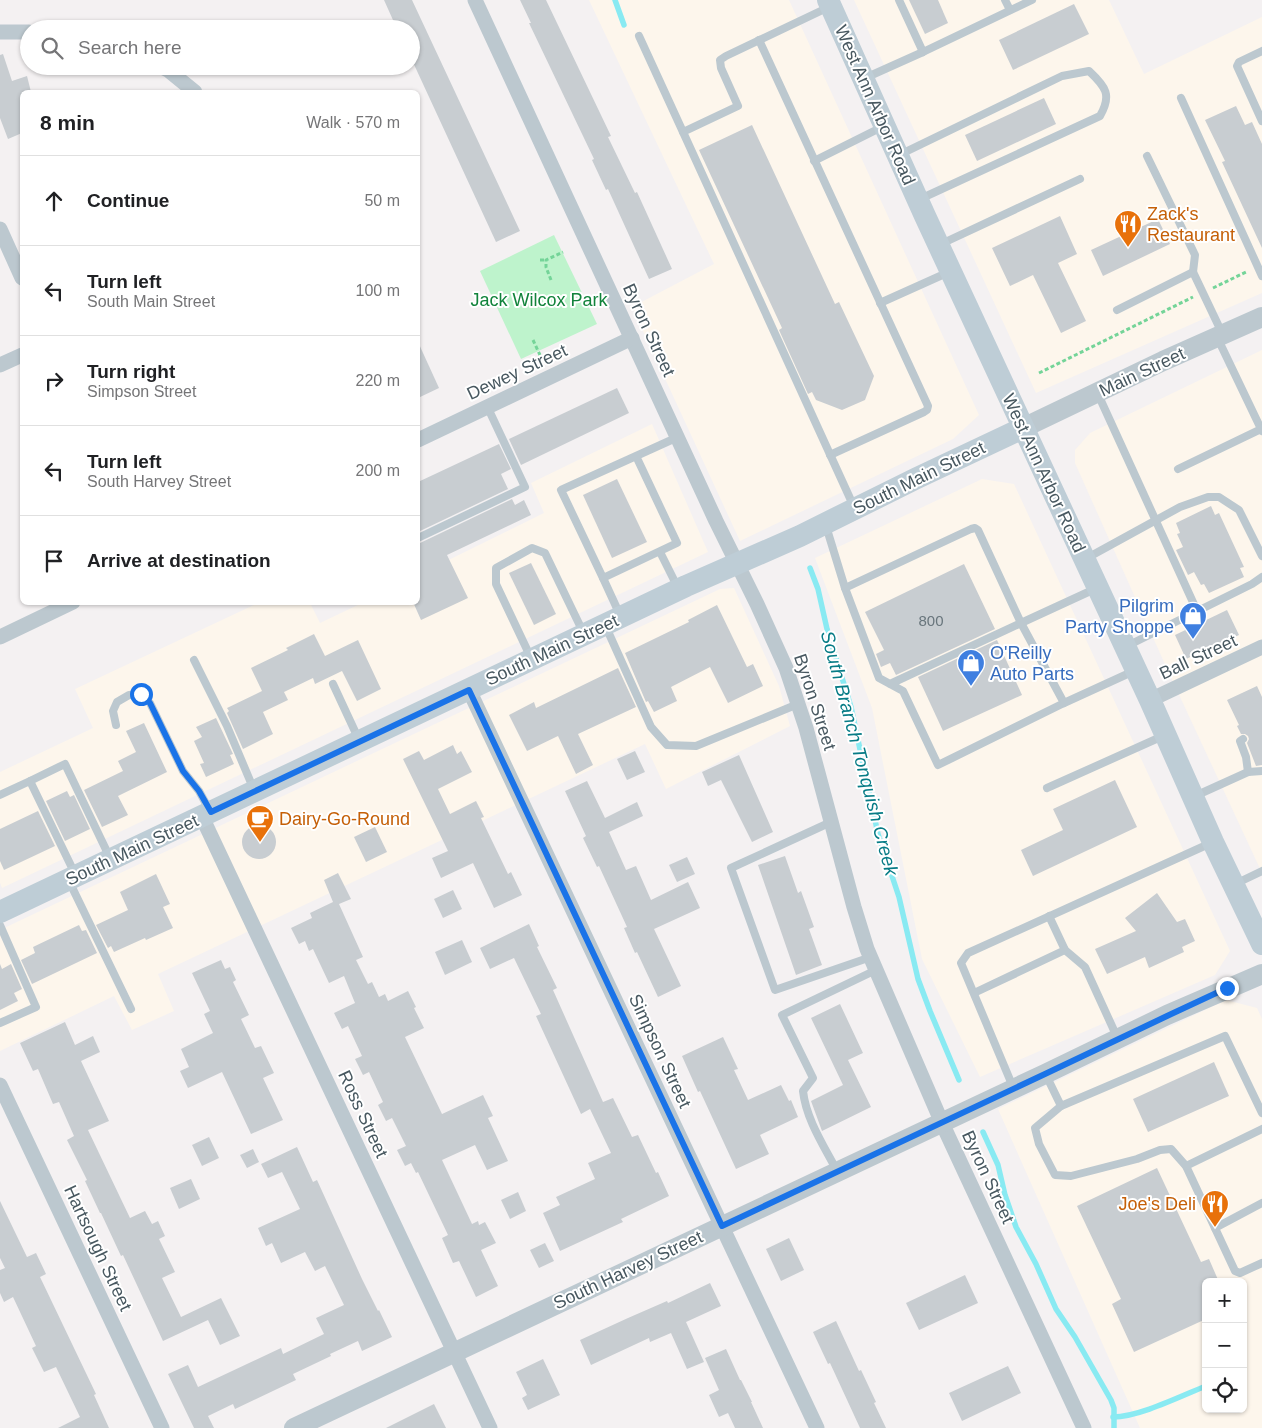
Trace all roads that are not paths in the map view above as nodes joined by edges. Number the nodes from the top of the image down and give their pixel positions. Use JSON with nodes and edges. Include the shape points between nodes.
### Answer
{"nodes":[{"id":1,"x":475,"y":0,"type":"edge"},
{"id":2,"x":899,"y":0,"type":"edge"},
{"id":3,"x":1005,"y":0,"type":"edge"},
{"id":4,"x":1032,"y":0,"type":"edge"},
{"id":5,"x":829,"y":3,"type":"edge"},
{"id":6,"x":1010,"y":10,"type":"junction"},
{"id":7,"x":0,"y":32,"type":"edge"},
{"id":8,"x":20,"y":32,"type":"edge"},
{"id":9,"x":639,"y":36,"type":"dead end"},
{"id":10,"x":758,"y":40,"type":"junction"},
{"id":11,"x":1262,"y":51,"type":"edge"},
{"id":12,"x":923,"y":52,"type":"junction"},
{"id":13,"x":174,"y":75,"type":"edge"},
{"id":14,"x":864,"y":79,"type":"junction"},
{"id":15,"x":192,"y":90,"type":"edge"},
{"id":16,"x":1181,"y":98,"type":"dead end"},
{"id":17,"x":1262,"y":121,"type":"edge"},
{"id":18,"x":884,"y":126,"type":"junction"},
{"id":19,"x":683,"y":132,"type":"junction"},
{"id":20,"x":898,"y":156,"type":"junction"},
{"id":21,"x":1147,"y":156,"type":"dead end"},
{"id":22,"x":814,"y":161,"type":"junction"},
{"id":23,"x":1080,"y":180,"type":"dead end"},
{"id":24,"x":919,"y":200,"type":"junction"},
{"id":25,"x":0,"y":230,"type":"edge"},
{"id":26,"x":939,"y":244,"type":"junction"},
{"id":27,"x":951,"y":271,"type":"junction"},
{"id":28,"x":1193,"y":272,"type":"junction"},
{"id":29,"x":20,"y":274,"type":"edge"},
{"id":30,"x":1262,"y":276,"type":"edge"},
{"id":31,"x":880,"y":303,"type":"junction"},
{"id":32,"x":1117,"y":310,"type":"dead end"},
{"id":33,"x":1262,"y":317,"type":"edge"},
{"id":34,"x":1220,"y":336,"type":"junction"},
{"id":35,"x":632,"y":338,"type":"junction"},
{"id":36,"x":20,"y":355,"type":"edge"},
{"id":37,"x":0,"y":365,"type":"edge"},
{"id":38,"x":1098,"y":392,"type":"junction"},
{"id":39,"x":487,"y":406,"type":"junction"},
{"id":40,"x":1023,"y":428,"type":"junction"},
{"id":41,"x":1261,"y":430,"type":"edge"},
{"id":42,"x":678,"y":438,"type":"junction"},
{"id":43,"x":420,"y":439,"type":"edge"},
{"id":44,"x":830,"y":455,"type":"junction"},
{"id":45,"x":636,"y":456,"type":"junction"},
{"id":46,"x":1178,"y":469,"type":"dead end"},
{"id":47,"x":855,"y":509,"type":"junction"},
{"id":48,"x":1156,"y":521,"type":"junction"},
{"id":49,"x":825,"y":524,"type":"junction"},
{"id":50,"x":420,"y":537,"type":"edge"},
{"id":51,"x":660,"y":552,"type":"junction"},
{"id":52,"x":1262,"y":556,"type":"edge"},
{"id":53,"x":1084,"y":559,"type":"junction"},
{"id":54,"x":738,"y":564,"type":"junction"},
{"id":55,"x":1262,"y":577,"type":"edge"},
{"id":56,"x":603,"y":578,"type":"junction"},
{"id":57,"x":1098,"y":587,"type":"junction"},
{"id":58,"x":845,"y":588,"type":"junction"},
{"id":59,"x":679,"y":590,"type":"junction"},
{"id":60,"x":67,"y":605,"type":"edge"},
{"id":61,"x":1197,"y":611,"type":"junction"},
{"id":62,"x":613,"y":621,"type":"junction"},
{"id":63,"x":1021,"y":623,"type":"junction"},
{"id":64,"x":584,"y":635,"type":"junction"},
{"id":65,"x":0,"y":637,"type":"edge"},
{"id":66,"x":1125,"y":647,"type":"junction"},
{"id":67,"x":1262,"y":648,"type":"edge"},
{"id":68,"x":194,"y":660,"type":"dead end"},
{"id":69,"x":532,"y":660,"type":"junction"},
{"id":70,"x":1136,"y":670,"type":"junction"},
{"id":71,"x":333,"y":684,"type":"dead end"},
{"id":72,"x":890,"y":684,"type":"junction"},
{"id":73,"x":469,"y":690,"type":"junction"},
{"id":74,"x":1150,"y":700,"type":"junction"},
{"id":75,"x":1064,"y":703,"type":"junction"},
{"id":76,"x":798,"y":704,"type":"junction"},
{"id":77,"x":116,"y":725,"type":"dead end"},
{"id":78,"x":1165,"y":735,"type":"junction"},
{"id":79,"x":1243,"y":739,"type":"dead end"},
{"id":80,"x":360,"y":742,"type":"junction"},
{"id":81,"x":1262,"y":771,"type":"edge"},
{"id":82,"x":1248,"y":772,"type":"junction"},
{"id":83,"x":30,"y":781,"type":"junction"},
{"id":84,"x":1047,"y":788,"type":"dead end"},
{"id":85,"x":254,"y":792,"type":"junction"},
{"id":86,"x":0,"y":795,"type":"edge"},
{"id":87,"x":1193,"y":797,"type":"junction"},
{"id":88,"x":206,"y":814,"type":"junction"},
{"id":89,"x":831,"y":822,"type":"junction"},
{"id":90,"x":1213,"y":842,"type":"junction"},
{"id":91,"x":110,"y":860,"type":"junction"},
{"id":92,"x":1262,"y":871,"type":"edge"},
{"id":93,"x":72,"y":878,"type":"junction"},
{"id":94,"x":1233,"y":884,"type":"junction"},
{"id":95,"x":0,"y":912,"type":"edge"},
{"id":96,"x":1049,"y":916,"type":"junction"},
{"id":97,"x":0,"y":925,"type":"edge"},
{"id":98,"x":1262,"y":944,"type":"edge"},
{"id":99,"x":1065,"y":950,"type":"junction"},
{"id":100,"x":873,"y":963,"type":"junction"},
{"id":101,"x":1262,"y":974,"type":"edge"},
{"id":102,"x":974,"y":993,"type":"junction"},
{"id":103,"x":131,"y":1009,"type":"dead end"},
{"id":104,"x":0,"y":1024,"type":"edge"},
{"id":105,"x":1118,"y":1039,"type":"junction"},
{"id":106,"x":1045,"y":1074,"type":"junction"},
{"id":107,"x":0,"y":1085,"type":"edge"},
{"id":108,"x":1014,"y":1089,"type":"junction"},
{"id":109,"x":1061,"y":1106,"type":"junction"},
{"id":110,"x":1262,"y":1113,"type":"edge"},
{"id":111,"x":942,"y":1123,"type":"junction"},
{"id":112,"x":1262,"y":1129,"type":"edge"},
{"id":113,"x":1186,"y":1166,"type":"junction"},
{"id":114,"x":838,"y":1172,"type":"junction"},
{"id":115,"x":1262,"y":1203,"type":"edge"},
{"id":116,"x":722,"y":1226,"type":"junction"},
{"id":117,"x":1215,"y":1228,"type":"junction"},
{"id":118,"x":1262,"y":1263,"type":"edge"},
{"id":119,"x":454,"y":1352,"type":"junction"},
{"id":120,"x":162,"y":1428,"type":"edge"},
{"id":121,"x":294,"y":1428,"type":"edge"},
{"id":122,"x":490,"y":1428,"type":"edge"},
{"id":123,"x":817,"y":1428,"type":"edge"},
{"id":124,"x":1084,"y":1428,"type":"edge"}],
"edges":[{"from":1,"to":35,"type":"street","name":"Byron Street"},
{"from":2,"to":12,"type":"lane"},
{"from":3,"to":6,"type":"lane"},
{"from":4,"to":6,"type":"lane"},
{"from":5,"to":10,"type":"lane"},
{"from":5,"to":14,"type":"main road","name":"West Ann Arbor Road"},
{"from":6,"to":12,"type":"lane"},
{"from":7,"to":8,"type":"street"},
{"from":9,"to":19,"type":"lane"},
{"from":10,"to":19,"type":"lane","via":[[720,60],[738,106]]},
{"from":10,"to":22,"type":"lane"},
{"from":11,"to":17,"type":"lane","via":[[1237,66]]},
{"from":12,"to":14,"type":"lane"},
{"from":13,"to":15,"type":"street"},
{"from":14,"to":18,"type":"main road","name":"West Ann Arbor Road"},
{"from":16,"to":30,"type":"lane"},
{"from":18,"to":20,"type":"main road","name":"West Ann Arbor Road"},
{"from":18,"to":22,"type":"lane"},
{"from":19,"to":44,"type":"lane"},
{"from":20,"to":24,"type":"main road","name":"West Ann Arbor Road"},
{"from":20,"to":24,"type":"lane","via":[[1062,76],[1089,71],[1106,90],[1106,106],[1100,116]]},
{"from":21,"to":28,"type":"lane","via":[[1194,255]]},
{"from":22,"to":31,"type":"lane"},
{"from":23,"to":26,"type":"lane"},
{"from":24,"to":26,"type":"main road","name":"West Ann Arbor Road"},
{"from":25,"to":29,"type":"street"},
{"from":26,"to":27,"type":"main road","name":"West Ann Arbor Road"},
{"from":27,"to":31,"type":"lane"},
{"from":27,"to":40,"type":"main road","name":"West Ann Arbor Road"},
{"from":28,"to":32,"type":"lane"},
{"from":28,"to":34,"type":"lane"},
{"from":31,"to":44,"type":"lane","via":[[928,406],[927,410]]},
{"from":33,"to":34,"type":"street","name":"Main Street"},
{"from":34,"to":38,"type":"street","name":"Main Street"},
{"from":34,"to":41,"type":"lane"},
{"from":35,"to":39,"type":"street","name":"Dewey Street"},
{"from":35,"to":42,"type":"street","name":"Byron Street"},
{"from":36,"to":37,"type":"street"},
{"from":38,"to":40,"type":"street","name":"Main Street"},
{"from":38,"to":48,"type":"lane"},
{"from":39,"to":43,"type":"street","name":"Dewey Street"},
{"from":39,"to":50,"type":"lane","via":[[525,488]]},
{"from":40,"to":47,"type":"main road","name":"South Main Street"},
{"from":40,"to":53,"type":"main road","name":"West Ann Arbor Road"},
{"from":41,"to":46,"type":"lane"},
{"from":42,"to":45,"type":"lane"},
{"from":42,"to":54,"type":"street","name":"Byron Street"},
{"from":44,"to":47,"type":"lane"},
{"from":45,"to":51,"type":"lane","via":[[677,543]]},
{"from":45,"to":56,"type":"lane","via":[[561,490]]},
{"from":47,"to":49,"type":"main road","name":"South Main Street"},
{"from":48,"to":52,"type":"lane","via":[[1194,502],[1220,497],[1239,510]]},
{"from":48,"to":53,"type":"lane"},
{"from":48,"to":61,"type":"lane"},
{"from":49,"to":54,"type":"main road","name":"South Main Street"},
{"from":49,"to":58,"type":"lane"},
{"from":51,"to":56,"type":"lane"},
{"from":51,"to":59,"type":"lane"},
{"from":53,"to":57,"type":"main road","name":"West Ann Arbor Road"},
{"from":54,"to":59,"type":"main road","name":"South Main Street"},
{"from":54,"to":76,"type":"street","name":"Byron Street","via":[[786,668]]},
{"from":55,"to":61,"type":"lane"},
{"from":56,"to":62,"type":"lane"},
{"from":57,"to":63,"type":"lane"},
{"from":57,"to":66,"type":"main road","name":"West Ann Arbor Road"},
{"from":58,"to":63,"type":"lane","via":[[975,528]]},
{"from":58,"to":72,"type":"lane","via":[[878,678]]},
{"from":59,"to":62,"type":"main road","name":"South Main Street"},
{"from":60,"to":65,"type":"street"},
{"from":61,"to":66,"type":"lane"},
{"from":62,"to":64,"type":"main road","name":"South Main Street"},
{"from":62,"to":76,"type":"lane","via":[[651,727],[667,746],[696,746]]},
{"from":63,"to":72,"type":"lane"},
{"from":63,"to":75,"type":"lane"},
{"from":64,"to":69,"type":"main road","name":"South Main Street"},
{"from":64,"to":69,"type":"lane","via":[[545,553],[532,548],[496,568],[496,584]]},
{"from":66,"to":70,"type":"main road","name":"West Ann Arbor Road"},
{"from":67,"to":74,"type":"street","name":"Ball Street"},
{"from":68,"to":85,"type":"lane","via":[[227,726]]},
{"from":69,"to":73,"type":"main road","name":"South Main Street"},
{"from":70,"to":74,"type":"main road","name":"West Ann Arbor Road"},
{"from":70,"to":75,"type":"lane"},
{"from":71,"to":80,"type":"lane"},
{"from":72,"to":75,"type":"lane","via":[[903,691],[938,765]]},
{"from":73,"to":80,"type":"main road","name":"South Main Street"},
{"from":73,"to":116,"type":"street","name":"Simpson Street"},
{"from":74,"to":78,"type":"main road","name":"West Ann Arbor Road"},
{"from":76,"to":89,"type":"street","name":"Byron Street"},
{"from":77,"to":88,"type":"lane","via":[[113,711],[117,702],[129,695],[141,694],[150,703],[183,771],[199,791]]},
{"from":78,"to":84,"type":"lane"},
{"from":78,"to":87,"type":"main road","name":"West Ann Arbor Road"},
{"from":79,"to":82,"type":"lane","via":[[1240,741]]},
{"from":80,"to":85,"type":"main road","name":"South Main Street"},
{"from":81,"to":82,"type":"lane"},
{"from":82,"to":87,"type":"lane"},
{"from":83,"to":86,"type":"lane"},
{"from":83,"to":91,"type":"lane","via":[[65,764]]},
{"from":83,"to":93,"type":"lane"},
{"from":85,"to":88,"type":"main road","name":"South Main Street"},
{"from":87,"to":90,"type":"main road","name":"West Ann Arbor Road"},
{"from":88,"to":91,"type":"main road","name":"South Main Street"},
{"from":88,"to":119,"type":"street","name":"Ross Street"},
{"from":89,"to":100,"type":"street","name":"Byron Street"},
{"from":89,"to":100,"type":"lane","via":[[731,868],[775,990]]},
{"from":90,"to":94,"type":"main road","name":"West Ann Arbor Road"},
{"from":90,"to":96,"type":"lane"},
{"from":91,"to":93,"type":"main road","name":"South Main Street"},
{"from":92,"to":94,"type":"lane"},
{"from":93,"to":95,"type":"main road","name":"South Main Street"},
{"from":93,"to":103,"type":"lane"},
{"from":94,"to":98,"type":"main road","name":"West Ann Arbor Road"},
{"from":96,"to":99,"type":"lane"},
{"from":96,"to":102,"type":"lane","via":[[968,952],[962,963]]},
{"from":97,"to":104,"type":"lane","via":[[36,1007]]},
{"from":99,"to":102,"type":"lane"},
{"from":99,"to":105,"type":"lane","via":[[1085,967]]},
{"from":100,"to":111,"type":"street","name":"Byron Street"},
{"from":100,"to":114,"type":"lane","via":[[782,1015],[813,1078],[803,1091],[804,1103]]},
{"from":101,"to":105,"type":"street","name":"South Harvey Street"},
{"from":102,"to":108,"type":"lane"},
{"from":105,"to":106,"type":"street","name":"South Harvey Street"},
{"from":106,"to":108,"type":"street","name":"South Harvey Street"},
{"from":106,"to":109,"type":"lane"},
{"from":107,"to":120,"type":"street","name":"Hartsough Street"},
{"from":108,"to":111,"type":"street","name":"South Harvey Street"},
{"from":109,"to":110,"type":"lane","via":[[1225,1036]]},
{"from":109,"to":113,"type":"lane","via":[[1035,1128],[1039,1144],[1055,1175],[1071,1176],[1171,1149]]},
{"from":111,"to":114,"type":"street","name":"South Harvey Street"},
{"from":111,"to":124,"type":"street","name":"Byron Street"},
{"from":112,"to":113,"type":"lane"},
{"from":113,"to":117,"type":"lane"},
{"from":114,"to":116,"type":"street","name":"South Harvey Street"},
{"from":115,"to":117,"type":"lane"},
{"from":116,"to":119,"type":"street","name":"South Harvey Street"},
{"from":116,"to":123,"type":"street","name":"Simpson Street"},
{"from":117,"to":118,"type":"lane","via":[[1235,1271],[1240,1274]]},
{"from":119,"to":121,"type":"street","name":"South Harvey Street"},
{"from":119,"to":122,"type":"street","name":"Ross Street"}]}
